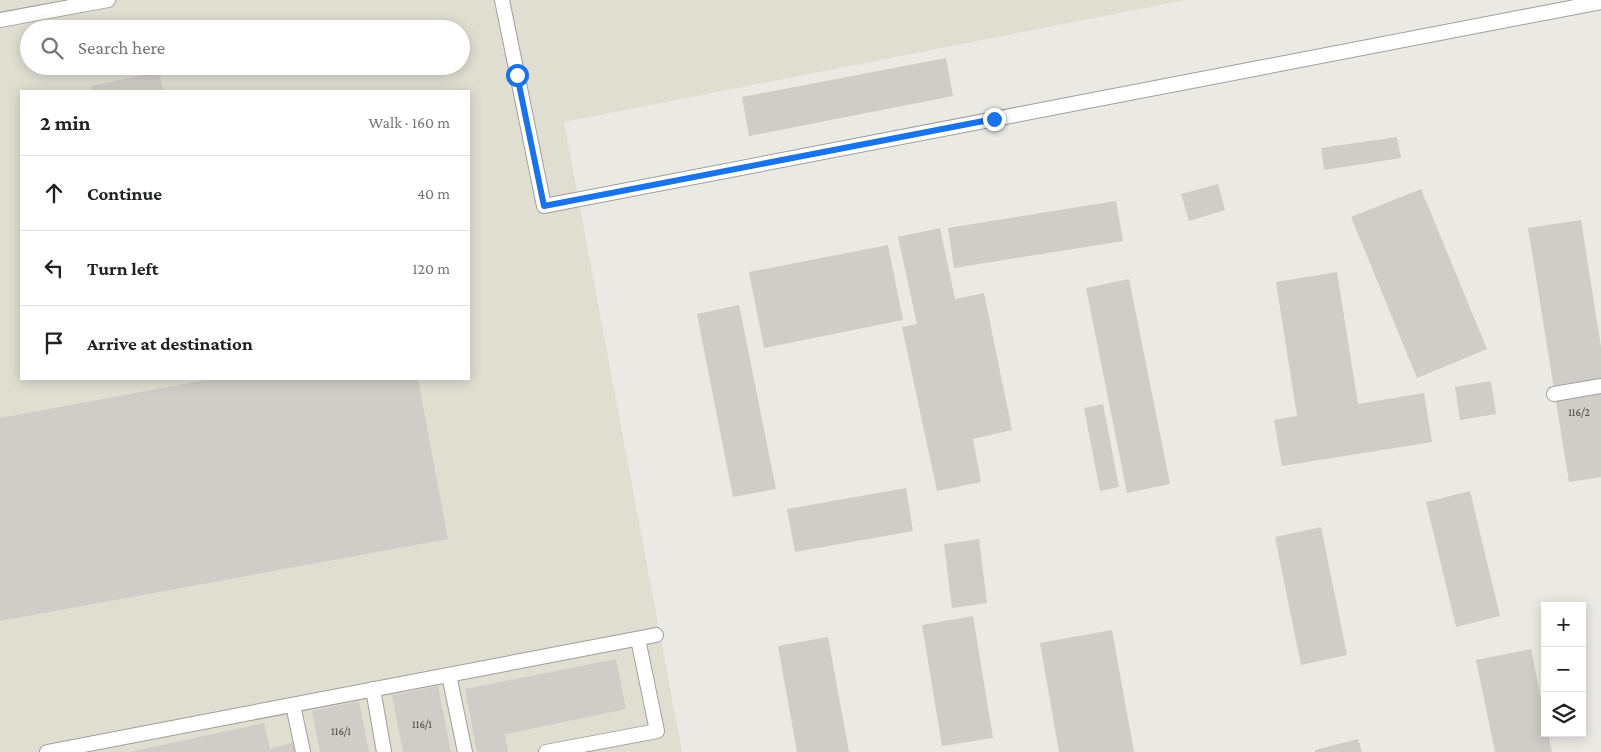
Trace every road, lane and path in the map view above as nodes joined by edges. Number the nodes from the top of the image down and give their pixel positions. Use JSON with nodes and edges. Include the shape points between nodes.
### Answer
{"nodes":[{"id":1,"x":108,"y":0,"type":"edge"},
{"id":2,"x":502,"y":0,"type":"edge"},
{"id":3,"x":1601,"y":2,"type":"edge"},
{"id":4,"x":0,"y":20,"type":"edge"},
{"id":5,"x":1601,"y":386,"type":"edge"},
{"id":6,"x":1554,"y":394,"type":"dead end"},
{"id":7,"x":656,"y":635,"type":"dead end"},
{"id":8,"x":638,"y":639,"type":"junction"},
{"id":9,"x":449,"y":675,"type":"junction"},
{"id":10,"x":373,"y":689,"type":"junction"},
{"id":11,"x":293,"y":704,"type":"junction"},
{"id":12,"x":72,"y":750,"type":"edge"},
{"id":13,"x":47,"y":752,"type":"edge"},
{"id":14,"x":303,"y":752,"type":"edge"},
{"id":15,"x":384,"y":752,"type":"edge"},
{"id":16,"x":465,"y":752,"type":"edge"},
{"id":17,"x":546,"y":752,"type":"edge"}],
"edges":[{"from":1,"to":4,"type":"lane"},
{"from":2,"to":3,"type":"lane","via":[[544,206]]},
{"from":5,"to":6,"type":"lane"},
{"from":7,"to":8,"type":"lane"},
{"from":8,"to":9,"type":"lane"},
{"from":8,"to":17,"type":"lane","via":[[657,731]]},
{"from":9,"to":10,"type":"lane"},
{"from":9,"to":16,"type":"lane"},
{"from":10,"to":11,"type":"lane"},
{"from":10,"to":15,"type":"lane"},
{"from":11,"to":12,"type":"lane"},
{"from":11,"to":14,"type":"lane"},
{"from":12,"to":13,"type":"lane"}]}
